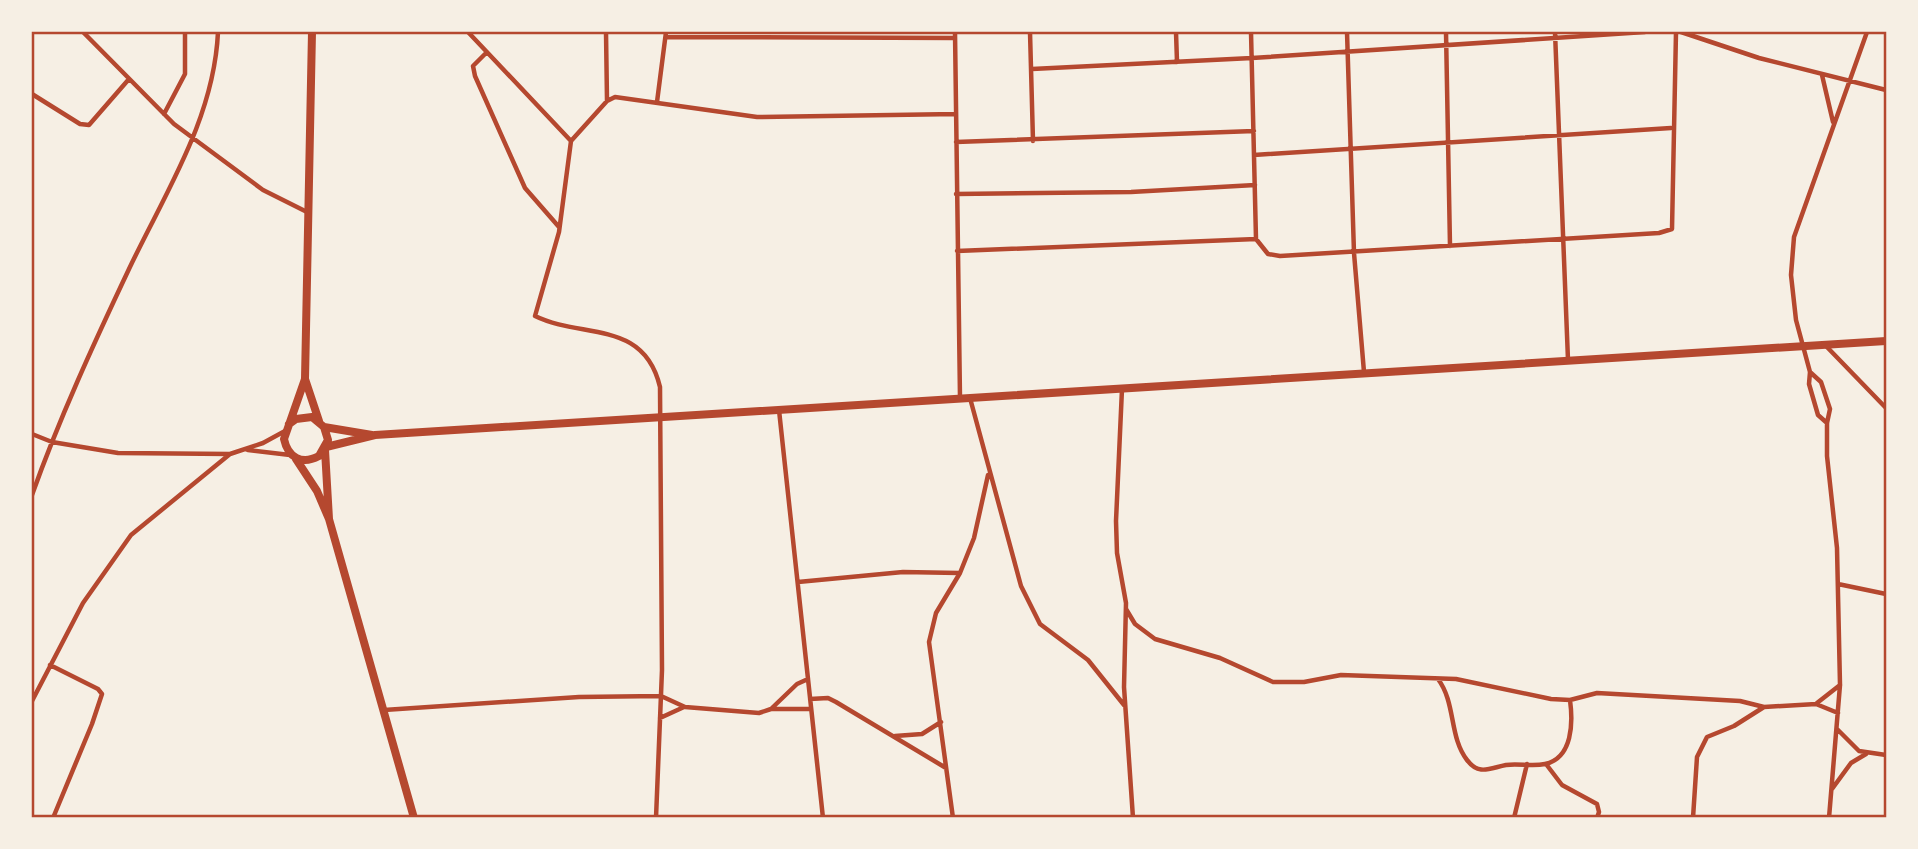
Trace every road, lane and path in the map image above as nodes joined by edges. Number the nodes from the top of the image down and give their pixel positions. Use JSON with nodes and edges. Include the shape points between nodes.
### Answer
{"nodes":[{"id":1,"x":83,"y":32,"type":"edge"},
{"id":2,"x":185,"y":32,"type":"edge"},
{"id":3,"x":218,"y":32,"type":"edge"},
{"id":4,"x":312,"y":32,"type":"edge"},
{"id":5,"x":468,"y":32,"type":"edge"},
{"id":6,"x":606,"y":32,"type":"edge"},
{"id":7,"x":1030,"y":32,"type":"edge"},
{"id":8,"x":1176,"y":32,"type":"edge"},
{"id":9,"x":1251,"y":32,"type":"edge"},
{"id":10,"x":1347,"y":32,"type":"edge"},
{"id":11,"x":1446,"y":32,"type":"edge"},
{"id":12,"x":1645,"y":32,"type":"edge"},
{"id":13,"x":1675,"y":32,"type":"edge"},
{"id":14,"x":1681,"y":32,"type":"edge"},
{"id":15,"x":1867,"y":32,"type":"edge"},
{"id":16,"x":666,"y":34,"type":"edge"},
{"id":17,"x":855,"y":34,"type":"edge"},
{"id":18,"x":899,"y":34,"type":"edge"},
{"id":19,"x":1555,"y":34,"type":"edge"},
{"id":20,"x":955,"y":35,"type":"edge"},
{"id":21,"x":1447,"y":44,"type":"junction"},
{"id":22,"x":1348,"y":51,"type":"junction"},
{"id":23,"x":487,"y":52,"type":"junction"},
{"id":24,"x":1252,"y":58,"type":"junction"},
{"id":25,"x":1177,"y":62,"type":"junction"},
{"id":26,"x":1032,"y":69,"type":"junction"},
{"id":27,"x":1822,"y":75,"type":"junction"},
{"id":28,"x":130,"y":79,"type":"junction"},
{"id":29,"x":1848,"y":82,"type":"junction"},
{"id":30,"x":1886,"y":90,"type":"edge"},
{"id":31,"x":32,"y":94,"type":"edge"},
{"id":32,"x":607,"y":101,"type":"junction"},
{"id":33,"x":657,"y":103,"type":"junction"},
{"id":34,"x":164,"y":114,"type":"junction"},
{"id":35,"x":956,"y":114,"type":"junction"},
{"id":36,"x":1833,"y":124,"type":"junction"},
{"id":37,"x":1671,"y":128,"type":"junction"},
{"id":38,"x":1254,"y":131,"type":"junction"},
{"id":39,"x":1561,"y":135,"type":"junction"},
{"id":40,"x":193,"y":139,"type":"junction"},
{"id":41,"x":571,"y":141,"type":"junction"},
{"id":42,"x":1033,"y":141,"type":"junction"},
{"id":43,"x":956,"y":142,"type":"junction"},
{"id":44,"x":1448,"y":143,"type":"junction"},
{"id":45,"x":1352,"y":149,"type":"junction"},
{"id":46,"x":1254,"y":155,"type":"junction"},
{"id":47,"x":1255,"y":185,"type":"junction"},
{"id":48,"x":956,"y":194,"type":"junction"},
{"id":49,"x":307,"y":212,"type":"junction"},
{"id":50,"x":560,"y":227,"type":"junction"},
{"id":51,"x":1256,"y":239,"type":"junction"},
{"id":52,"x":1561,"y":239,"type":"junction"},
{"id":53,"x":1450,"y":246,"type":"junction"},
{"id":54,"x":957,"y":251,"type":"junction"},
{"id":55,"x":1354,"y":253,"type":"junction"},
{"id":56,"x":1886,"y":341,"type":"edge"},
{"id":57,"x":1802,"y":346,"type":"junction"},
{"id":58,"x":1826,"y":346,"type":"junction"},
{"id":59,"x":1567,"y":359,"type":"junction"},
{"id":60,"x":1364,"y":372,"type":"junction"},
{"id":61,"x":1810,"y":372,"type":"junction"},
{"id":62,"x":305,"y":379,"type":"junction"},
{"id":63,"x":1122,"y":387,"type":"junction"},
{"id":64,"x":970,"y":397,"type":"junction"},
{"id":65,"x":960,"y":398,"type":"junction"},
{"id":66,"x":1886,"y":408,"type":"edge"},
{"id":67,"x":779,"y":409,"type":"junction"},
{"id":68,"x":660,"y":416,"type":"junction"},
{"id":69,"x":1827,"y":423,"type":"junction"},
{"id":70,"x":322,"y":424,"type":"junction"},
{"id":71,"x":287,"y":428,"type":"junction"},
{"id":72,"x":32,"y":434,"type":"edge"},
{"id":73,"x":375,"y":435,"type":"junction"},
{"id":74,"x":52,"y":442,"type":"junction"},
{"id":75,"x":325,"y":449,"type":"junction"},
{"id":76,"x":247,"y":450,"type":"junction"},
{"id":77,"x":230,"y":454,"type":"junction"},
{"id":78,"x":293,"y":457,"type":"junction"},
{"id":79,"x":988,"y":475,"type":"junction"},
{"id":80,"x":32,"y":495,"type":"edge"},
{"id":81,"x":329,"y":519,"type":"junction"},
{"id":82,"x":960,"y":573,"type":"junction"},
{"id":83,"x":798,"y":582,"type":"junction"},
{"id":84,"x":1838,"y":584,"type":"junction"},
{"id":85,"x":1886,"y":594,"type":"edge"},
{"id":86,"x":1126,"y":609,"type":"junction"},
{"id":87,"x":50,"y":664,"type":"junction"},
{"id":88,"x":808,"y":679,"type":"junction"},
{"id":89,"x":1438,"y":679,"type":"junction"},
{"id":90,"x":1840,"y":685,"type":"junction"},
{"id":91,"x":661,"y":696,"type":"junction"},
{"id":92,"x":810,"y":699,"type":"junction"},
{"id":93,"x":1570,"y":700,"type":"junction"},
{"id":94,"x":32,"y":701,"type":"edge"},
{"id":95,"x":1816,"y":704,"type":"junction"},
{"id":96,"x":1125,"y":706,"type":"junction"},
{"id":97,"x":684,"y":707,"type":"junction"},
{"id":98,"x":1764,"y":707,"type":"junction"},
{"id":99,"x":771,"y":709,"type":"junction"},
{"id":100,"x":811,"y":709,"type":"junction"},
{"id":101,"x":384,"y":710,"type":"junction"},
{"id":102,"x":1838,"y":713,"type":"junction"},
{"id":103,"x":660,"y":718,"type":"junction"},
{"id":104,"x":941,"y":722,"type":"junction"},
{"id":105,"x":1837,"y":729,"type":"junction"},
{"id":106,"x":894,"y":736,"type":"junction"},
{"id":107,"x":1867,"y":754,"type":"junction"},
{"id":108,"x":1886,"y":755,"type":"edge"},
{"id":109,"x":1527,"y":764,"type":"junction"},
{"id":110,"x":1546,"y":764,"type":"junction"},
{"id":111,"x":947,"y":768,"type":"junction"},
{"id":112,"x":1832,"y":789,"type":"junction"},
{"id":113,"x":53,"y":817,"type":"edge"},
{"id":114,"x":415,"y":817,"type":"edge"},
{"id":115,"x":657,"y":817,"type":"edge"},
{"id":116,"x":823,"y":817,"type":"edge"},
{"id":117,"x":953,"y":817,"type":"edge"},
{"id":118,"x":1133,"y":817,"type":"edge"},
{"id":119,"x":1514,"y":817,"type":"edge"},
{"id":120,"x":1597,"y":817,"type":"edge"},
{"id":121,"x":1693,"y":817,"type":"edge"},
{"id":122,"x":1829,"y":817,"type":"edge"}],
"edges":[{"from":1,"to":28,"type":"street"},
{"from":2,"to":34,"type":"street","via":[[185,74]]},
{"from":3,"to":40,"type":"street","via":[[211,89]]},
{"from":4,"to":49,"type":"main road"},
{"from":5,"to":23,"type":"street"},
{"from":6,"to":32,"type":"street"},
{"from":7,"to":26,"type":"street"},
{"from":8,"to":25,"type":"street"},
{"from":9,"to":24,"type":"street"},
{"from":10,"to":22,"type":"street"},
{"from":11,"to":21,"type":"street"},
{"from":12,"to":19,"type":"street"},
{"from":13,"to":37,"type":"street"},
{"from":14,"to":27,"type":"street"},
{"from":15,"to":29,"type":"street"},
{"from":16,"to":17,"type":"street"},
{"from":16,"to":33,"type":"street"},
{"from":17,"to":18,"type":"street"},
{"from":18,"to":20,"type":"street"},
{"from":19,"to":21,"type":"street"},
{"from":19,"to":39,"type":"street"},
{"from":20,"to":35,"type":"street"},
{"from":21,"to":22,"type":"street"},
{"from":21,"to":44,"type":"street"},
{"from":22,"to":24,"type":"street"},
{"from":22,"to":45,"type":"street"},
{"from":23,"to":41,"type":"street"},
{"from":23,"to":50,"type":"street","via":[[473,66],[475,76],[525,188]]},
{"from":24,"to":25,"type":"street"},
{"from":24,"to":38,"type":"street"},
{"from":25,"to":26,"type":"street"},
{"from":26,"to":42,"type":"street"},
{"from":27,"to":29,"type":"street"},
{"from":27,"to":36,"type":"street"},
{"from":28,"to":31,"type":"street","via":[[89,125]]},
{"from":28,"to":34,"type":"street"},
{"from":29,"to":30,"type":"street"},
{"from":29,"to":36,"type":"street"},
{"from":32,"to":33,"type":"street","via":[[615,97]]},
{"from":32,"to":41,"type":"street"},
{"from":33,"to":35,"type":"street","via":[[757,117]]},
{"from":34,"to":40,"type":"street"},
{"from":35,"to":43,"type":"street"},
{"from":36,"to":57,"type":"street","via":[[1794,237],[1793,297]]},
{"from":37,"to":39,"type":"street"},
{"from":37,"to":52,"type":"street","via":[[1671,229]]},
{"from":38,"to":42,"type":"street"},
{"from":38,"to":46,"type":"street"},
{"from":39,"to":44,"type":"street"},
{"from":39,"to":52,"type":"street"},
{"from":40,"to":49,"type":"street","via":[[263,190]]},
{"from":40,"to":74,"type":"street"},
{"from":41,"to":50,"type":"street"},
{"from":42,"to":43,"type":"street"},
{"from":43,"to":48,"type":"street"},
{"from":44,"to":45,"type":"street"},
{"from":44,"to":53,"type":"street"},
{"from":45,"to":46,"type":"street"},
{"from":45,"to":55,"type":"street"},
{"from":46,"to":47,"type":"street"},
{"from":47,"to":48,"type":"street"},
{"from":47,"to":51,"type":"street"},
{"from":48,"to":54,"type":"street"},
{"from":49,"to":62,"type":"main road"},
{"from":50,"to":68,"type":"street","via":[[535,316],[618,335],[633,344],[656,369]]},
{"from":51,"to":54,"type":"street"},
{"from":51,"to":55,"type":"street","via":[[1268,254]]},
{"from":52,"to":53,"type":"street"},
{"from":52,"to":59,"type":"street"},
{"from":53,"to":55,"type":"street"},
{"from":54,"to":65,"type":"street"},
{"from":55,"to":60,"type":"street"},
{"from":56,"to":58,"type":"main road"},
{"from":57,"to":58,"type":"main road"},
{"from":57,"to":59,"type":"main road"},
{"from":57,"to":61,"type":"street"},
{"from":58,"to":66,"type":"street"},
{"from":59,"to":60,"type":"main road"},
{"from":60,"to":63,"type":"main road"},
{"from":61,"to":69,"type":"street","via":[[1818,415]]},
{"from":61,"to":69,"type":"street","via":[[1826,393]]},
{"from":62,"to":70,"type":"main road"},
{"from":62,"to":71,"type":"main road"},
{"from":63,"to":64,"type":"main road"},
{"from":63,"to":86,"type":"street","via":[[1116,520]]},
{"from":64,"to":65,"type":"main road"},
{"from":64,"to":79,"type":"street"},
{"from":65,"to":67,"type":"main road"},
{"from":67,"to":68,"type":"main road"},
{"from":67,"to":83,"type":"street"},
{"from":68,"to":73,"type":"main road"},
{"from":68,"to":91,"type":"street"},
{"from":69,"to":84,"type":"street"},
{"from":70,"to":71,"type":"main road","via":[[304,417]]},
{"from":70,"to":73,"type":"main road"},
{"from":70,"to":75,"type":"main road"},
{"from":71,"to":76,"type":"street"},
{"from":71,"to":78,"type":"main road","via":[[284,439]]},
{"from":72,"to":74,"type":"street"},
{"from":73,"to":75,"type":"main road"},
{"from":74,"to":77,"type":"street","via":[[118,453]]},
{"from":74,"to":80,"type":"street"},
{"from":75,"to":78,"type":"main road","via":[[312,460]]},
{"from":75,"to":81,"type":"main road"},
{"from":76,"to":77,"type":"street"},
{"from":76,"to":78,"type":"street"},
{"from":77,"to":87,"type":"street","via":[[131,535],[83,603]]},
{"from":78,"to":81,"type":"main road","via":[[317,491]]},
{"from":79,"to":82,"type":"street","via":[[982,512]]},
{"from":79,"to":96,"type":"street","via":[[1021,586],[1040,624],[1088,660]]},
{"from":81,"to":101,"type":"main road"},
{"from":82,"to":83,"type":"street","via":[[903,572]]},
{"from":82,"to":104,"type":"street","via":[[931,625],[929,642]]},
{"from":83,"to":88,"type":"street"},
{"from":84,"to":85,"type":"street"},
{"from":84,"to":90,"type":"street"},
{"from":86,"to":89,"type":"street","via":[[1135,625],[1155,639],[1220,658],[1273,681],[1341,676]]},
{"from":86,"to":96,"type":"street"},
{"from":87,"to":94,"type":"street"},
{"from":87,"to":113,"type":"street","via":[[102,694]]},
{"from":88,"to":92,"type":"street"},
{"from":88,"to":99,"type":"street"},
{"from":89,"to":93,"type":"street","via":[[1480,682],[1530,697]]},
{"from":89,"to":109,"type":"street","via":[[1449,697],[1468,761],[1485,771]]},
{"from":90,"to":95,"type":"street"},
{"from":90,"to":102,"type":"street"},
{"from":91,"to":97,"type":"street"},
{"from":91,"to":101,"type":"street"},
{"from":91,"to":103,"type":"street"},
{"from":92,"to":100,"type":"street"},
{"from":92,"to":106,"type":"street","via":[[828,698]]},
{"from":93,"to":98,"type":"street","via":[[1597,693],[1740,701]]},
{"from":93,"to":110,"type":"street","via":[[1572,734],[1559,756]]},
{"from":95,"to":98,"type":"street"},
{"from":95,"to":102,"type":"street"},
{"from":96,"to":118,"type":"street"},
{"from":97,"to":99,"type":"street","via":[[759,713]]},
{"from":97,"to":103,"type":"street"},
{"from":98,"to":121,"type":"street","via":[[1703,743],[1693,784]]},
{"from":99,"to":100,"type":"street"},
{"from":100,"to":116,"type":"street"},
{"from":101,"to":114,"type":"main road"},
{"from":102,"to":105,"type":"street"},
{"from":103,"to":115,"type":"street"},
{"from":104,"to":106,"type":"street","via":[[922,734]]},
{"from":104,"to":111,"type":"street"},
{"from":105,"to":107,"type":"street","via":[[1851,746]]},
{"from":105,"to":112,"type":"street"},
{"from":106,"to":111,"type":"street"},
{"from":107,"to":108,"type":"street"},
{"from":107,"to":112,"type":"street","via":[[1851,763]]},
{"from":109,"to":110,"type":"street"},
{"from":109,"to":119,"type":"street"},
{"from":110,"to":120,"type":"street","via":[[1562,785],[1597,804]]},
{"from":111,"to":117,"type":"street"},
{"from":112,"to":122,"type":"street"}]}
